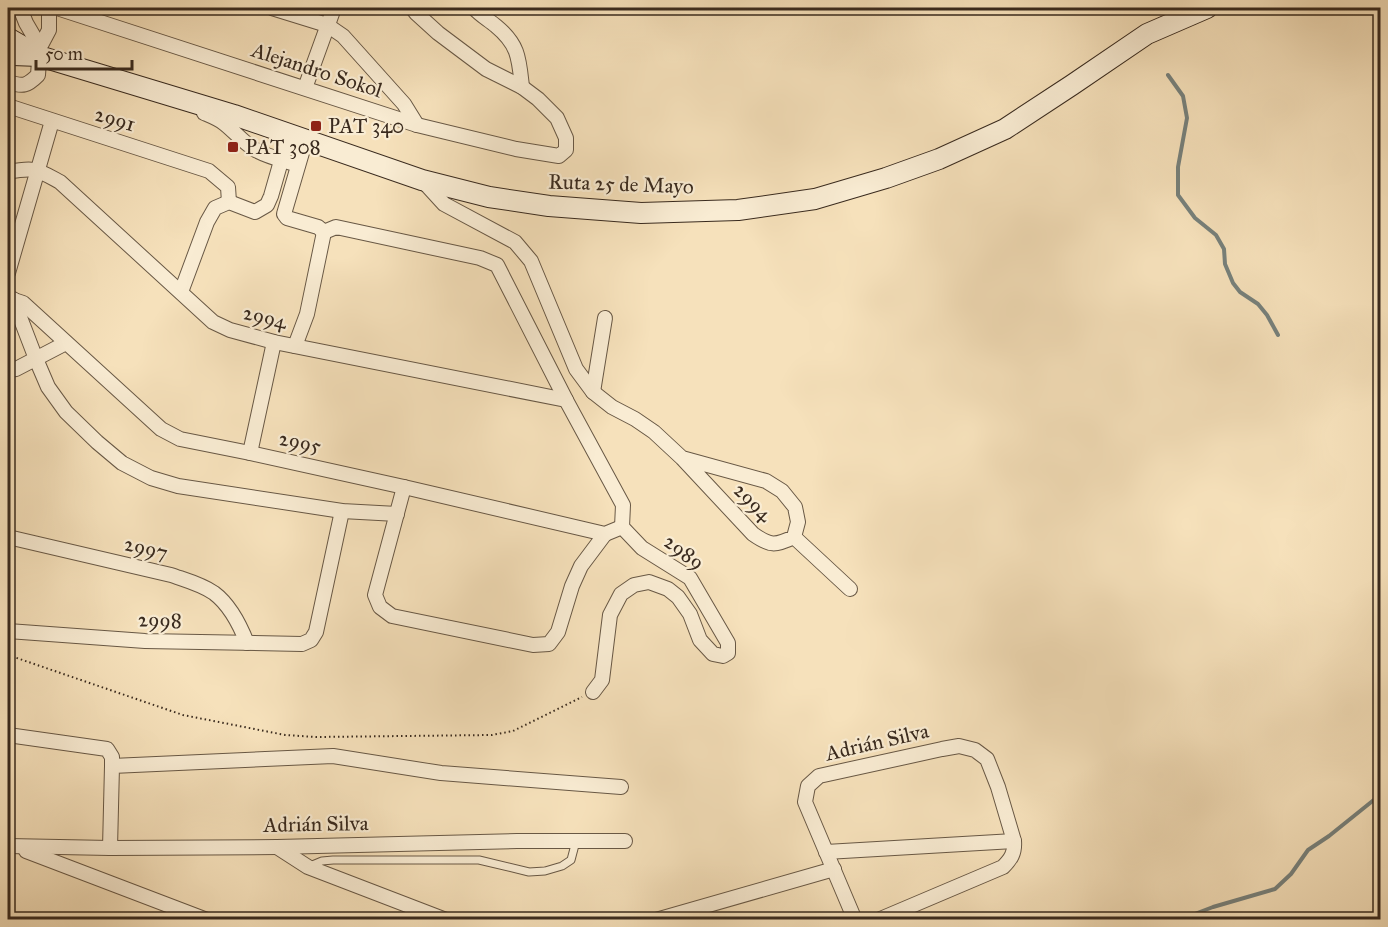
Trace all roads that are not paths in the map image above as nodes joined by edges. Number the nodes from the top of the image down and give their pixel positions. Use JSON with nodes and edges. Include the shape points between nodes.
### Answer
{"nodes":[{"id":1,"x":20,"y":8,"type":"edge"},
{"id":2,"x":49,"y":8,"type":"edge"},
{"id":3,"x":57,"y":8,"type":"edge"},
{"id":4,"x":272,"y":8,"type":"edge"},
{"id":5,"x":334,"y":8,"type":"edge"},
{"id":6,"x":412,"y":8,"type":"edge"},
{"id":7,"x":474,"y":8,"type":"edge"},
{"id":8,"x":1207,"y":8,"type":"edge"},
{"id":9,"x":327,"y":25,"type":"junction"},
{"id":10,"x":8,"y":38,"type":"edge"},
{"id":11,"x":40,"y":51,"type":"junction"},
{"id":12,"x":8,"y":53,"type":"edge"},
{"id":13,"x":8,"y":82,"type":"edge"},
{"id":14,"x":522,"y":87,"type":"junction"},
{"id":15,"x":305,"y":88,"type":"junction"},
{"id":16,"x":176,"y":97,"type":"junction"},
{"id":17,"x":8,"y":106,"type":"edge"},
{"id":18,"x":52,"y":121,"type":"junction"},
{"id":19,"x":417,"y":125,"type":"junction"},
{"id":20,"x":298,"y":136,"type":"junction"},
{"id":21,"x":281,"y":160,"type":"junction"},
{"id":22,"x":298,"y":165,"type":"junction"},
{"id":23,"x":37,"y":170,"type":"junction"},
{"id":24,"x":8,"y":172,"type":"edge"},
{"id":25,"x":422,"y":180,"type":"junction"},
{"id":26,"x":230,"y":202,"type":"junction"},
{"id":27,"x":324,"y":232,"type":"junction"},
{"id":28,"x":8,"y":273,"type":"edge"},
{"id":29,"x":181,"y":292,"type":"junction"},
{"id":30,"x":10,"y":299,"type":"edge"},
{"id":31,"x":605,"y":318,"type":"dead end"},
{"id":32,"x":274,"y":342,"type":"junction"},
{"id":33,"x":66,"y":343,"type":"junction"},
{"id":34,"x":295,"y":346,"type":"junction"},
{"id":35,"x":36,"y":359,"type":"junction"},
{"id":36,"x":8,"y":370,"type":"edge"},
{"id":37,"x":596,"y":395,"type":"junction"},
{"id":38,"x":566,"y":400,"type":"junction"},
{"id":39,"x":250,"y":453,"type":"junction"},
{"id":40,"x":682,"y":459,"type":"junction"},
{"id":41,"x":404,"y":487,"type":"junction"},
{"id":42,"x":342,"y":511,"type":"junction"},
{"id":43,"x":397,"y":514,"type":"junction"},
{"id":44,"x":622,"y":527,"type":"junction"},
{"id":45,"x":605,"y":534,"type":"junction"},
{"id":46,"x":8,"y":537,"type":"edge"},
{"id":47,"x":794,"y":537,"type":"junction"},
{"id":48,"x":672,"y":566,"type":"junction"},
{"id":49,"x":665,"y":588,"type":"junction"},
{"id":50,"x":850,"y":589,"type":"dead end"},
{"id":51,"x":8,"y":631,"type":"edge"},
{"id":52,"x":247,"y":643,"type":"junction"},
{"id":53,"x":593,"y":692,"type":"road end"},
{"id":54,"x":8,"y":735,"type":"edge"},
{"id":55,"x":112,"y":766,"type":"junction"},
{"id":56,"x":621,"y":788,"type":"dead end"},
{"id":57,"x":576,"y":841,"type":"junction"},
{"id":58,"x":625,"y":841,"type":"dead end"},
{"id":59,"x":1014,"y":845,"type":"junction"},
{"id":60,"x":11,"y":846,"type":"edge"},
{"id":61,"x":277,"y":847,"type":"junction"},
{"id":62,"x":110,"y":848,"type":"junction"},
{"id":63,"x":826,"y":852,"type":"junction"},
{"id":64,"x":308,"y":867,"type":"junction"},
{"id":65,"x":834,"y":869,"type":"junction"},
{"id":66,"x":207,"y":920,"type":"edge"},
{"id":67,"x":446,"y":920,"type":"edge"},
{"id":68,"x":656,"y":920,"type":"edge"},
{"id":69,"x":855,"y":920,"type":"edge"},
{"id":70,"x":878,"y":920,"type":"edge"}],
"edges":[{"from":1,"to":11,"type":"street"},
{"from":2,"to":11,"type":"street","via":[[48,30]]},
{"from":3,"to":15,"type":"street","name":"Alejandro Sokol"},
{"from":4,"to":9,"type":"street"},
{"from":5,"to":9,"type":"street"},
{"from":6,"to":14,"type":"street","via":[[486,69]]},
{"from":7,"to":14,"type":"street","via":[[511,39],[517,51]]},
{"from":8,"to":25,"type":"main road","name":"Ruta 25 de Mayo","via":[[1148,34],[1005,129],[897,175],[815,199],[738,210],[641,213],[489,197]]},
{"from":9,"to":15,"type":"street"},
{"from":9,"to":19,"type":"street","via":[[343,36],[404,104]]},
{"from":10,"to":11,"type":"main road"},
{"from":11,"to":12,"type":"main road","name":"Ruta 25 de Mayo"},
{"from":11,"to":13,"type":"street","via":[[38,75],[29,84],[18,86]]},
{"from":11,"to":16,"type":"main road","name":"Ruta 25 de Mayo"},
{"from":14,"to":19,"type":"street","name":"Alejandro Sokol","via":[[556,118],[566,138],[566,150],[559,156]]},
{"from":15,"to":19,"type":"street","name":"Alejandro Sokol"},
{"from":16,"to":20,"type":"main road","name":"Ruta 25 de Mayo"},
{"from":16,"to":21,"type":"street","via":[[225,124],[253,148]]},
{"from":17,"to":18,"type":"street","name":"2991"},
{"from":18,"to":23,"type":"street"},
{"from":18,"to":26,"type":"street","name":"2991","via":[[209,171],[228,187]]},
{"from":20,"to":21,"type":"street"},
{"from":20,"to":22,"type":"street"},
{"from":20,"to":25,"type":"main road","name":"Ruta 25 de Mayo"},
{"from":21,"to":22,"type":"street"},
{"from":21,"to":26,"type":"street","via":[[267,205],[255,212]]},
{"from":22,"to":27,"type":"street","via":[[284,214]]},
{"from":23,"to":24,"type":"street"},
{"from":23,"to":28,"type":"street"},
{"from":23,"to":29,"type":"street","name":"2994","via":[[60,182]]},
{"from":25,"to":37,"type":"street","via":[[444,204],[515,242],[531,261],[576,369]]},
{"from":26,"to":29,"type":"street","via":[[215,208],[207,222]]},
{"from":27,"to":34,"type":"street","via":[[307,314]]},
{"from":27,"to":38,"type":"street","via":[[336,226],[497,265]]},
{"from":29,"to":32,"type":"street","name":"2994","via":[[213,322]]},
{"from":30,"to":33,"type":"street","name":"2995","via":[[23,303]]},
{"from":30,"to":35,"type":"street","name":"2995"},
{"from":31,"to":37,"type":"street"},
{"from":32,"to":34,"type":"street","name":"2994"},
{"from":32,"to":39,"type":"street"},
{"from":33,"to":35,"type":"street"},
{"from":33,"to":39,"type":"street","name":"2995","via":[[161,429],[180,439]]},
{"from":34,"to":38,"type":"street","name":"2994"},
{"from":35,"to":36,"type":"street"},
{"from":35,"to":42,"type":"street","name":"2995","via":[[48,387],[66,412],[122,463],[152,478],[212,492]]},
{"from":37,"to":40,"type":"street","name":"2994","via":[[654,432]]},
{"from":38,"to":44,"type":"street","via":[[623,506]]},
{"from":39,"to":41,"type":"street","name":"2995"},
{"from":40,"to":47,"type":"street","name":"2994","via":[[753,534],[765,542],[780,544]]},
{"from":40,"to":47,"type":"street","name":"2994","via":[[766,481],[782,491],[795,507],[798,522]]},
{"from":41,"to":43,"type":"street"},
{"from":41,"to":45,"type":"street","name":"2995"},
{"from":42,"to":43,"type":"street","name":"2995"},
{"from":42,"to":52,"type":"street","name":"2998","via":[[311,640],[302,644]]},
{"from":43,"to":45,"type":"street","via":[[375,596],[380,608],[392,616],[533,645],[549,644],[558,632],[581,566]]},
{"from":44,"to":45,"type":"street"},
{"from":44,"to":48,"type":"street","name":"2989","via":[[642,548]]},
{"from":46,"to":52,"type":"street","name":"2997","via":[[171,574],[192,583],[225,604]]},
{"from":47,"to":50,"type":"street"},
{"from":48,"to":49,"type":"street","via":[[674,576]]},
{"from":48,"to":49,"type":"street","name":"2989","via":[[690,578],[728,643],[728,653],[713,654],[706,648],[690,614],[678,597]]},
{"from":49,"to":53,"type":"street","name":"2989","via":[[649,582],[634,585],[621,594],[610,615],[602,680]]},
{"from":51,"to":52,"type":"street","name":"2998","via":[[145,641]]},
{"from":54,"to":55,"type":"street","via":[[107,749]]},
{"from":55,"to":56,"type":"street","via":[[333,756],[441,773]]},
{"from":55,"to":62,"type":"street"},
{"from":57,"to":58,"type":"street","name":"Adrián Silva"},
{"from":57,"to":61,"type":"street","name":"Adrián Silva"},
{"from":57,"to":64,"type":"lane","via":[[571,860],[544,871],[529,872],[478,860],[333,860]]},
{"from":59,"to":63,"type":"street"},
{"from":59,"to":63,"type":"street","name":"Adrián Silva","via":[[987,759],[975,750],[959,746],[819,776],[808,786],[805,802]]},
{"from":59,"to":70,"type":"street","via":[[1011,858],[1003,867]]},
{"from":60,"to":62,"type":"street","name":"Adrián Silva"},
{"from":60,"to":66,"type":"street"},
{"from":61,"to":62,"type":"street","name":"Adrián Silva"},
{"from":61,"to":64,"type":"street"},
{"from":63,"to":65,"type":"street"},
{"from":64,"to":67,"type":"street"},
{"from":65,"to":68,"type":"street"},
{"from":65,"to":69,"type":"street"}]}
